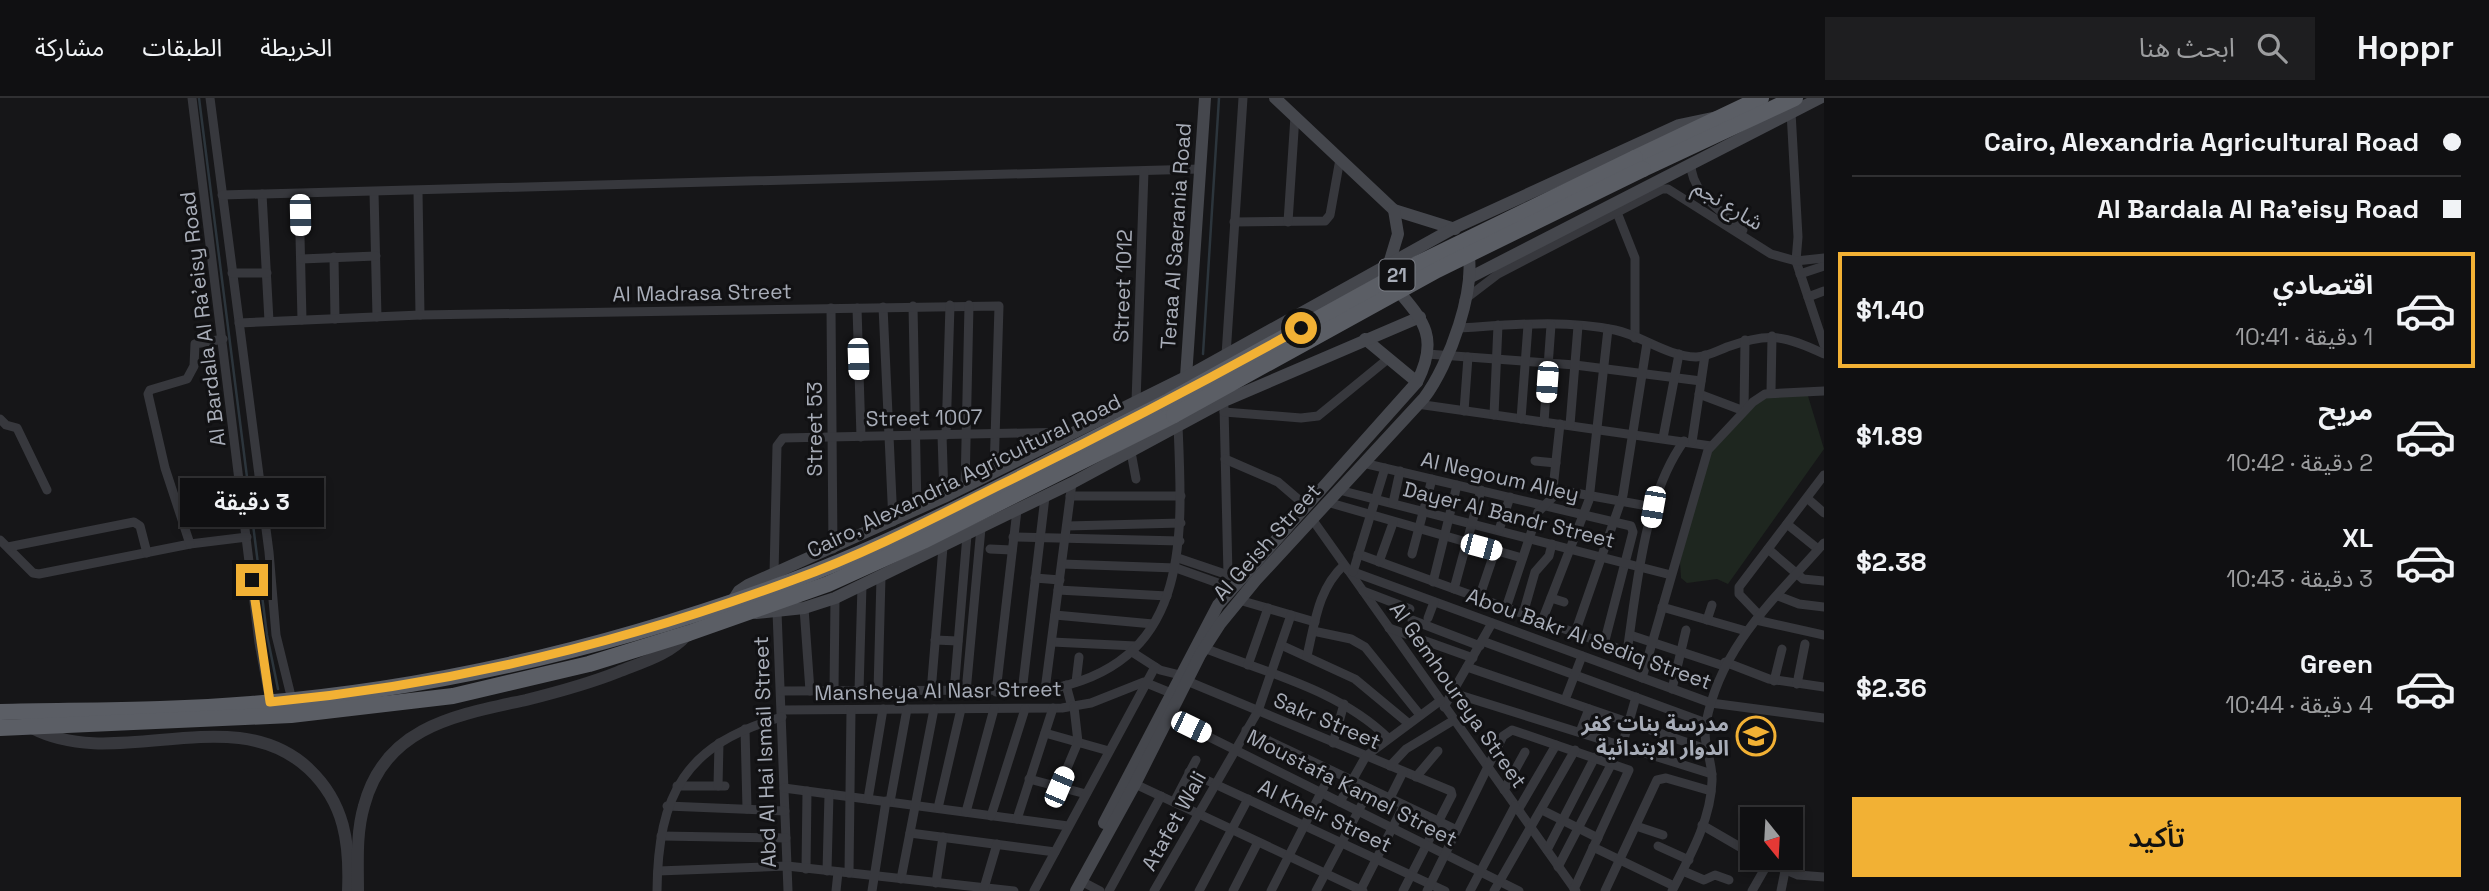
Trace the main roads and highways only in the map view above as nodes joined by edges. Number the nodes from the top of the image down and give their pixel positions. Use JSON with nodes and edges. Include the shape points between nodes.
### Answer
{"nodes":[{"id":1,"x":1205,"y":98,"type":"edge"},
{"id":2,"x":1275,"y":98,"type":"edge"},
{"id":3,"x":1760,"y":98,"type":"edge"},
{"id":4,"x":1820,"y":98,"type":"edge"},
{"id":5,"x":1793,"y":105,"type":"edge"},
{"id":6,"x":1721,"y":117,"type":"junction"},
{"id":7,"x":1639,"y":163,"type":"junction"},
{"id":8,"x":1394,"y":210,"type":"junction"},
{"id":9,"x":1454,"y":228,"type":"junction"},
{"id":10,"x":1388,"y":264,"type":"junction"},
{"id":11,"x":1469,"y":278,"type":"junction"},
{"id":12,"x":1420,"y":317,"type":"junction"},
{"id":13,"x":1365,"y":339,"type":"junction"},
{"id":14,"x":1186,"y":377,"type":"junction"},
{"id":15,"x":1417,"y":382,"type":"junction"},
{"id":16,"x":1172,"y":414,"type":"junction"},
{"id":17,"x":732,"y":602,"type":"junction"},
{"id":18,"x":748,"y":613,"type":"junction"},
{"id":19,"x":1183,"y":678,"type":"junction"},
{"id":20,"x":1175,"y":695,"type":"junction"},
{"id":21,"x":0,"y":712,"type":"edge"},
{"id":22,"x":0,"y":727,"type":"edge"},
{"id":23,"x":1079,"y":886,"type":"edge"},
{"id":24,"x":1066,"y":891,"type":"edge"}],
"edges":[{"from":1,"to":14,"type":"main road","name":"Teraa Al Saerania Road"},
{"from":2,"to":8,"type":"main road"},
{"from":3,"to":6,"type":"highway","name":"Cairo, Alexandria Agricultural Road","number":"21"},
{"from":4,"to":5,"type":"main road"},
{"from":5,"to":7,"type":"highway","name":"Cairo, Alexandria Agricultural Road","number":"21"},
{"from":5,"to":11,"type":"main road"},
{"from":6,"to":7,"type":"highway","name":"Cairo, Alexandria Agricultural Road","number":"21"},
{"from":6,"to":9,"type":"main road","via":[[1679,124]]},
{"from":7,"to":16,"type":"highway","name":"Cairo, Alexandria Agricultural Road","number":"21","bridge":true,"via":[[1408,269]]},
{"from":8,"to":9,"type":"main road"},
{"from":8,"to":10,"type":"main road","via":[[1398,234]]},
{"from":9,"to":10,"type":"main road"},
{"from":9,"to":11,"type":"main road","name":"Al Geish Street","via":[[1467,247]]},
{"from":10,"to":12,"type":"main road","name":"Al Geish Street","via":[[1393,284]]},
{"from":10,"to":14,"type":"main road"},
{"from":11,"to":19,"type":"main road","name":"Al Geish Street","via":[[1450,356],[1432,387],[1238,600]]},
{"from":12,"to":13,"type":"main road"},
{"from":12,"to":15,"type":"main road","name":"Al Geish Street","via":[[1427,354]]},
{"from":13,"to":15,"type":"main road"},
{"from":13,"to":16,"type":"main road","via":[[1224,407]]},
{"from":14,"to":17,"type":"main road","via":[[893,522],[743,587]]},
{"from":15,"to":19,"type":"main road","name":"Al Geish Street","via":[[1233,581],[1209,619]]},
{"from":16,"to":17,"type":"highway","name":"Cairo, Alexandria Agricultural Road","number":"21","via":[[884,542]]},
{"from":16,"to":18,"type":"highway","name":"Cairo, Alexandria Agricultural Road","number":"21","via":[[870,565]]},
{"from":16,"to":18,"type":"main road","via":[[1131,452],[1071,489],[1045,496],[835,597],[804,608]]},
{"from":17,"to":21,"type":"highway","name":"Cairo, Alexandria Agricultural Road","number":"21","via":[[528,663],[451,678],[270,702]]},
{"from":18,"to":22,"type":"highway","name":"Cairo, Alexandria Agricultural Road","number":"21","via":[[578,667],[453,696],[251,719]]},
{"from":19,"to":20,"type":"main road","name":"Al Geish Street"},
{"from":20,"to":23,"type":"main road","name":"Al Geish Street","via":[[1169,717]]},
{"from":20,"to":24,"type":"main road","name":"Al Geish Street"}]}
